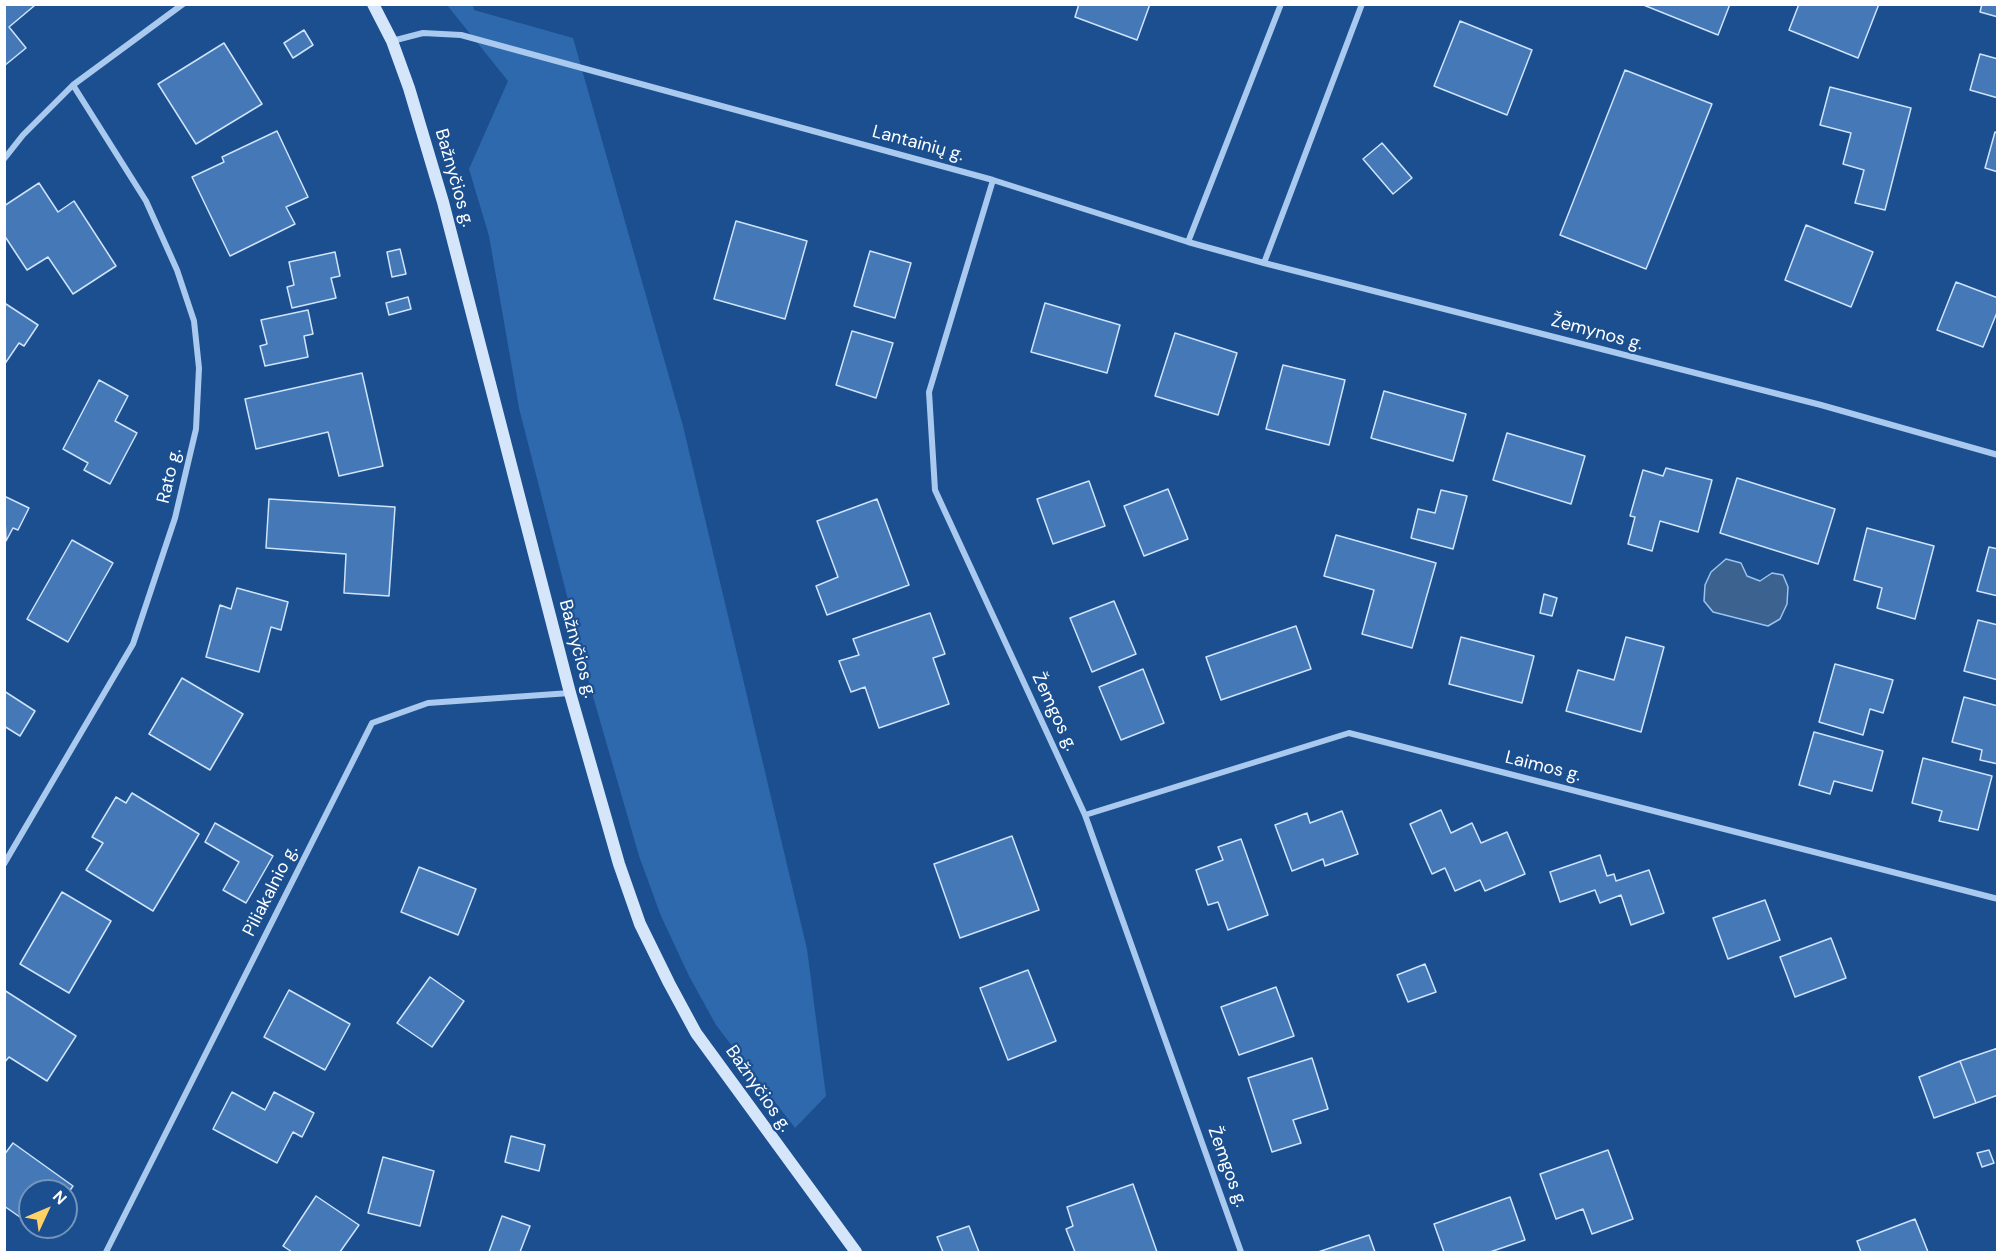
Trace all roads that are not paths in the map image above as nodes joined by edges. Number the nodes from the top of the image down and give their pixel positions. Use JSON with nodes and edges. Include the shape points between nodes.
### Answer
{"nodes":[{"id":1,"x":183,"y":4,"type":"edge"},
{"id":2,"x":373,"y":4,"type":"edge"},
{"id":3,"x":1281,"y":4,"type":"edge"},
{"id":4,"x":1362,"y":4,"type":"edge"},
{"id":5,"x":392,"y":42,"type":"junction"},
{"id":6,"x":73,"y":85,"type":"junction"},
{"id":7,"x":4,"y":159,"type":"edge"},
{"id":8,"x":993,"y":180,"type":"junction"},
{"id":9,"x":1188,"y":242,"type":"junction"},
{"id":10,"x":1264,"y":263,"type":"junction"},
{"id":11,"x":1998,"y":455,"type":"edge"},
{"id":12,"x":570,"y":693,"type":"junction"},
{"id":13,"x":1085,"y":815,"type":"junction"},
{"id":14,"x":4,"y":864,"type":"edge"},
{"id":15,"x":1998,"y":899,"type":"edge"},
{"id":16,"x":106,"y":1252,"type":"edge"},
{"id":17,"x":856,"y":1252,"type":"edge"},
{"id":18,"x":1241,"y":1252,"type":"edge"}],
"edges":[{"from":1,"to":6,"type":"street"},
{"from":2,"to":5,"type":"main road","name":"Bažnyčios g."},
{"from":3,"to":9,"type":"street"},
{"from":4,"to":10,"type":"street"},
{"from":5,"to":8,"type":"street","name":"Lantainių g.","via":[[423,33],[461,34]]},
{"from":5,"to":12,"type":"main road","name":"Bažnyčios g.","via":[[443,202]]},
{"from":6,"to":7,"type":"street"},
{"from":6,"to":14,"type":"street","name":"Rato g.","via":[[146,201],[177,270],[194,321],[199,368],[196,429],[176,518],[133,644]]},
{"from":8,"to":9,"type":"street","name":"Lantainių g."},
{"from":8,"to":13,"type":"street","name":"Žemgos g.","via":[[929,392],[935,490]]},
{"from":9,"to":10,"type":"street","name":"Žemynos g."},
{"from":10,"to":11,"type":"street","name":"Žemynos g.","via":[[1821,405]]},
{"from":12,"to":16,"type":"street","name":"Piliakalnio g.","via":[[428,703],[372,723]]},
{"from":12,"to":17,"type":"main road","name":"Bažnyčios g.","via":[[619,864],[640,924],[669,983],[696,1033]]},
{"from":13,"to":15,"type":"street","name":"Laimos g.","via":[[1349,733]]},
{"from":13,"to":18,"type":"street","name":"Žemgos g."}]}
